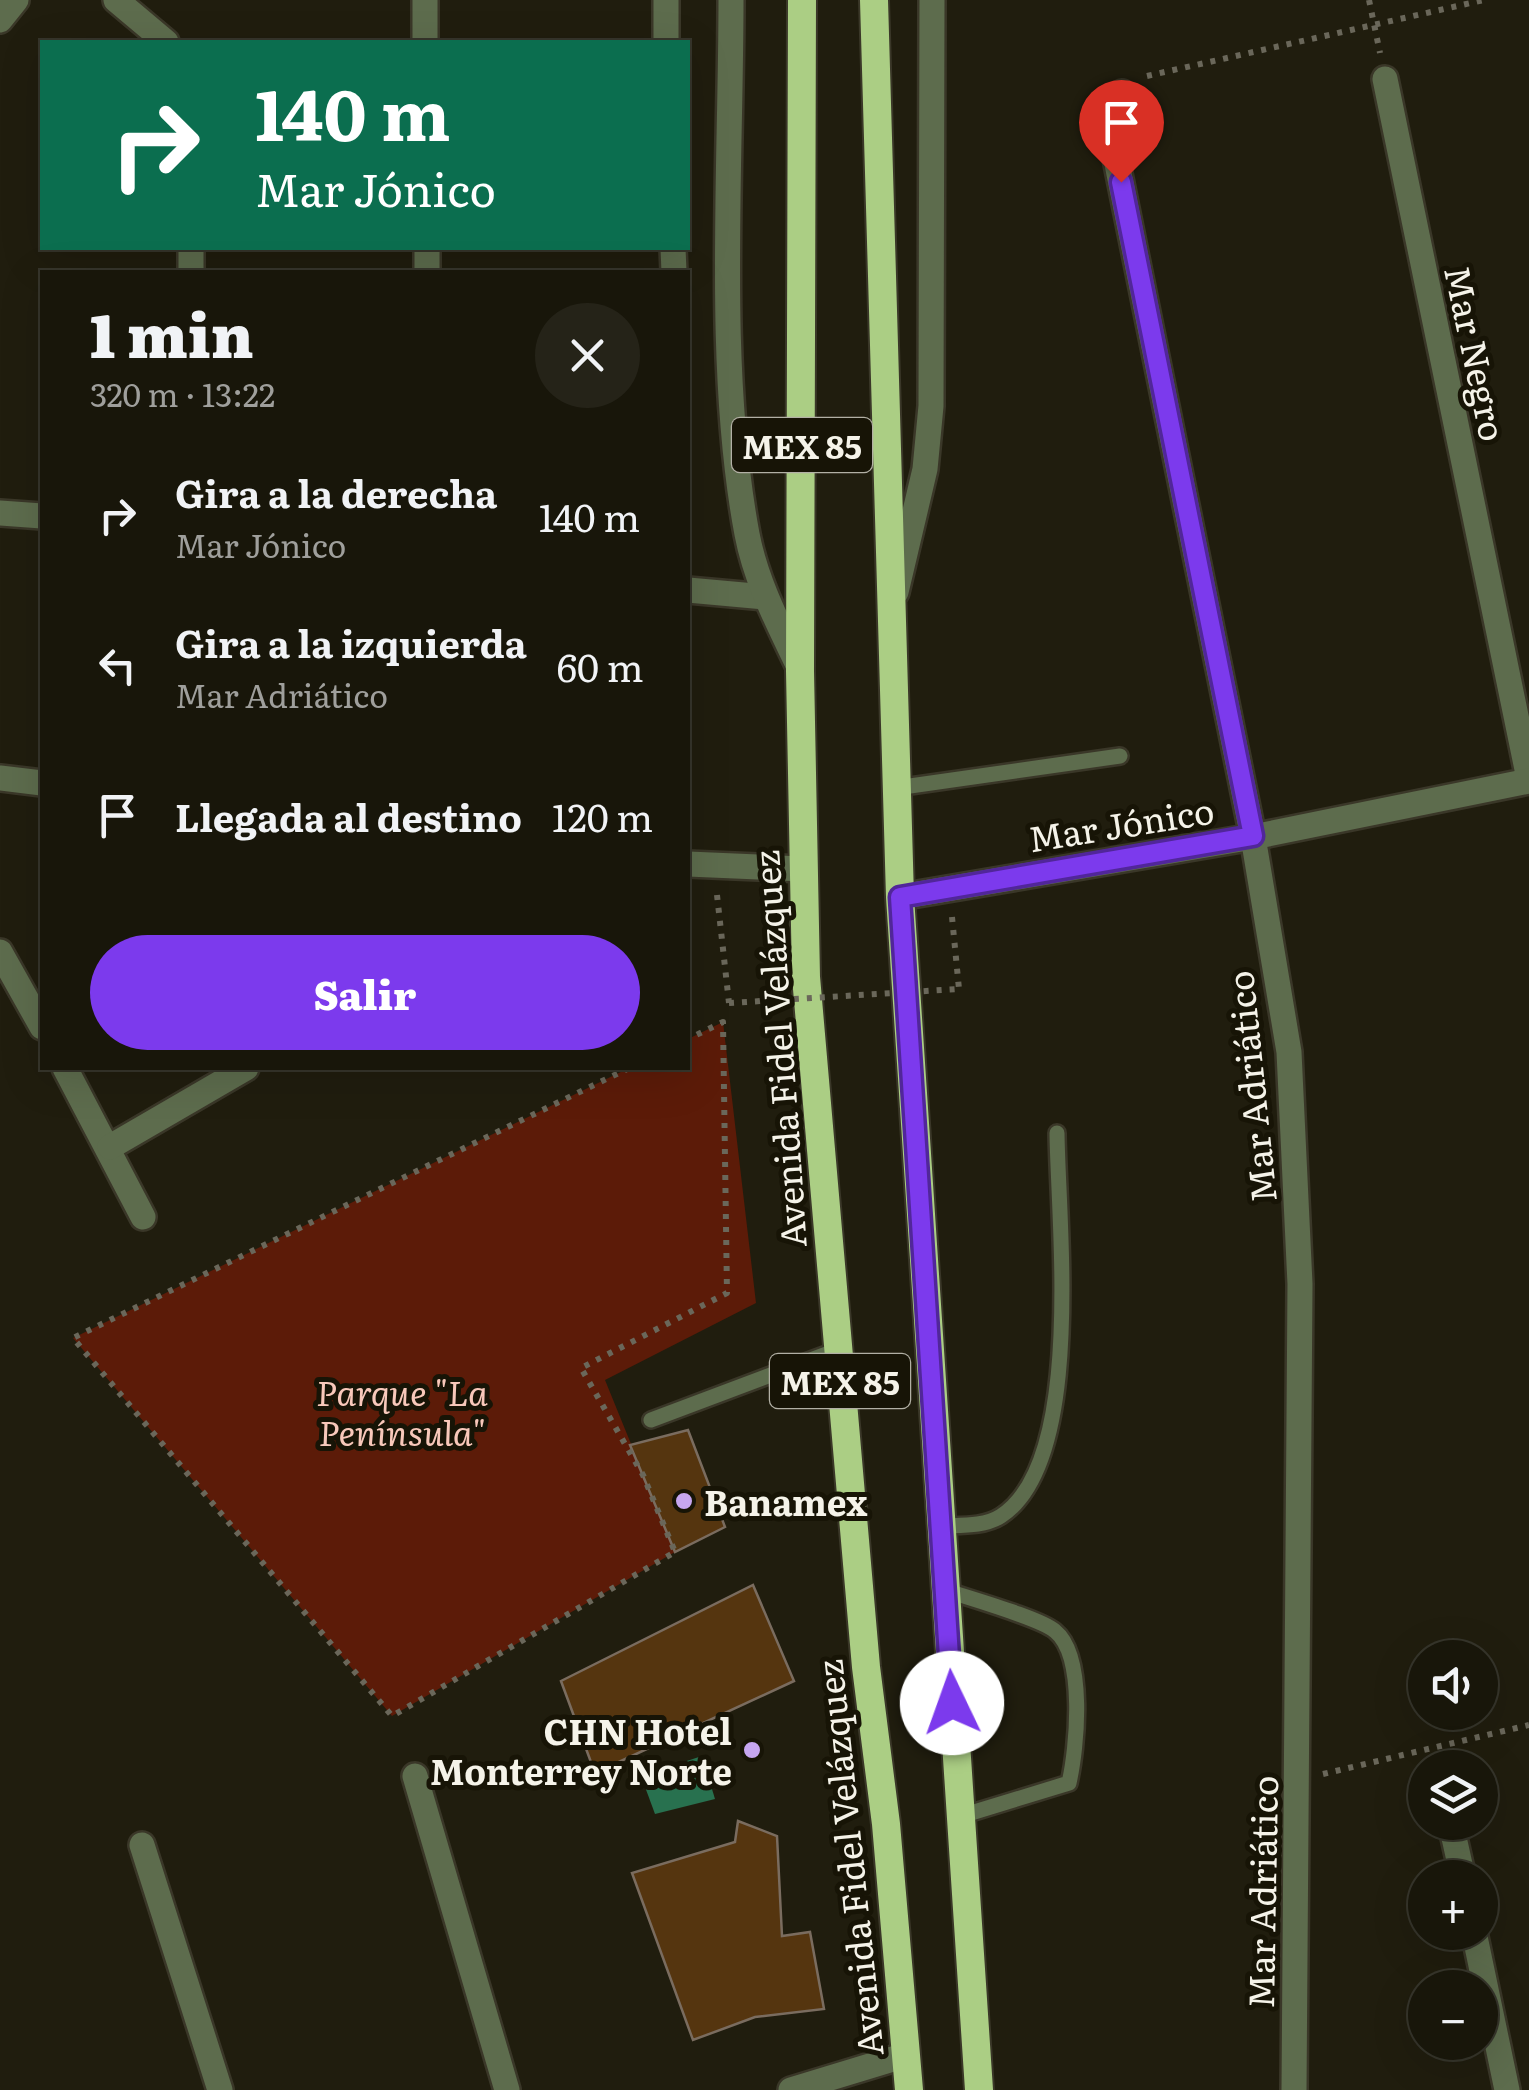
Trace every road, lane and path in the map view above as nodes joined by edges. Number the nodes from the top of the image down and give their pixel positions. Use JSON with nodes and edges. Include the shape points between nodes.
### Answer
{"nodes":[{"id":1,"x":16,"y":0,"type":"edge"},
{"id":2,"x":116,"y":0,"type":"edge"},
{"id":3,"x":425,"y":0,"type":"edge"},
{"id":4,"x":666,"y":0,"type":"edge"},
{"id":5,"x":731,"y":0,"type":"edge"},
{"id":6,"x":802,"y":0,"type":"edge"},
{"id":7,"x":874,"y":0,"type":"edge"},
{"id":8,"x":932,"y":0,"type":"edge"},
{"id":9,"x":1369,"y":0,"type":"edge"},
{"id":10,"x":1484,"y":0,"type":"edge"},
{"id":11,"x":0,"y":20,"type":"edge"},
{"id":12,"x":1374,"y":24,"type":"junction"},
{"id":13,"x":164,"y":40,"type":"edge"},
{"id":14,"x":425,"y":40,"type":"edge"},
{"id":15,"x":666,"y":40,"type":"edge"},
{"id":16,"x":1386,"y":79,"type":"joint"},
{"id":17,"x":1122,"y":94,"type":"joint"},
{"id":18,"x":0,"y":513,"type":"edge"},
{"id":19,"x":40,"y":516,"type":"edge"},
{"id":20,"x":690,"y":590,"type":"edge"},
{"id":21,"x":765,"y":597,"type":"junction"},
{"id":22,"x":889,"y":616,"type":"junction"},
{"id":23,"x":800,"y":670,"type":"junction"},
{"id":24,"x":1120,"y":756,"type":"dead end"},
{"id":25,"x":0,"y":778,"type":"edge"},
{"id":26,"x":1529,"y":780,"type":"edge"},
{"id":27,"x":40,"y":784,"type":"edge"},
{"id":28,"x":896,"y":788,"type":"junction"},
{"id":29,"x":1253,"y":836,"type":"junction"},
{"id":30,"x":690,"y":864,"type":"edge"},
{"id":31,"x":714,"y":866,"type":"junction"},
{"id":32,"x":803,"y":868,"type":"junction"},
{"id":33,"x":900,"y":897,"type":"junction"},
{"id":34,"x":952,"y":911,"type":"dead end"},
{"id":35,"x":0,"y":952,"type":"edge"},
{"id":36,"x":40,"y":1023,"type":"edge"},
{"id":37,"x":690,"y":1038,"type":"edge"},
{"id":38,"x":66,"y":1070,"type":"edge"},
{"id":39,"x":243,"y":1070,"type":"edge"},
{"id":40,"x":624,"y":1070,"type":"edge"},
{"id":41,"x":1057,"y":1133,"type":"dead end"},
{"id":42,"x":110,"y":1147,"type":"junction"},
{"id":43,"x":143,"y":1216,"type":"dead end"},
{"id":44,"x":837,"y":1350,"type":"junction"},
{"id":45,"x":652,"y":1420,"type":"dead end"},
{"id":46,"x":941,"y":1526,"type":"junction"},
{"id":47,"x":945,"y":1590,"type":"junction"},
{"id":48,"x":1529,"y":1725,"type":"edge"},
{"id":49,"x":415,"y":1776,"type":"dead end"},
{"id":50,"x":1297,"y":1780,"type":"junction"},
{"id":51,"x":958,"y":1817,"type":"junction"},
{"id":52,"x":142,"y":1846,"type":"dead end"},
{"id":53,"x":1478,"y":1950,"type":"edge"},
{"id":54,"x":906,"y":2055,"type":"junction"},
{"id":55,"x":220,"y":2090,"type":"edge"},
{"id":56,"x":508,"y":2090,"type":"edge"},
{"id":57,"x":791,"y":2090,"type":"edge"},
{"id":58,"x":909,"y":2090,"type":"edge"},
{"id":59,"x":979,"y":2090,"type":"edge"},
{"id":60,"x":1294,"y":2090,"type":"edge"},
{"id":61,"x":1507,"y":2090,"type":"edge"}],
"edges":[{"from":1,"to":11,"type":"street"},
{"from":2,"to":13,"type":"street"},
{"from":3,"to":14,"type":"street"},
{"from":4,"to":15,"type":"street"},
{"from":5,"to":21,"type":"street","via":[[731,374],[747,535]]},
{"from":6,"to":23,"type":"highway","name":"Avenida Fidel Velázquez","number":"MEX 85"},
{"from":7,"to":22,"type":"highway","number":"MEX 85"},
{"from":8,"to":22,"type":"street","via":[[930,406],[918,501]]},
{"from":9,"to":12,"type":"path"},
{"from":10,"to":12,"type":"path"},
{"from":12,"to":16,"type":"path"},
{"from":12,"to":17,"type":"path","via":[[1149,76]]},
{"from":16,"to":26,"type":"street","name":"Mar Negro"},
{"from":17,"to":29,"type":"street","name":"Mar Adriático","via":[[1113,144]]},
{"from":18,"to":19,"type":"street"},
{"from":20,"to":21,"type":"street"},
{"from":21,"to":23,"type":"street"},
{"from":22,"to":28,"type":"highway","number":"MEX 85"},
{"from":23,"to":32,"type":"highway","name":"Avenida Fidel Velázquez","number":"MEX 85"},
{"from":24,"to":28,"type":"lane"},
{"from":25,"to":27,"type":"street"},
{"from":26,"to":29,"type":"street","name":"Mar Jónico"},
{"from":28,"to":33,"type":"highway","number":"MEX 85"},
{"from":29,"to":33,"type":"street","name":"Mar Jónico"},
{"from":29,"to":50,"type":"street","name":"Mar Adriático","via":[[1289,1052],[1297,1174]]},
{"from":30,"to":31,"type":"street"},
{"from":31,"to":32,"type":"street"},
{"from":31,"to":34,"type":"path","bridge":true,"via":[[729,1003],[959,989]]},
{"from":32,"to":44,"type":"highway","name":"Avenida Fidel Velázquez","number":"MEX 85"},
{"from":33,"to":46,"type":"highway","number":"MEX 85"},
{"from":35,"to":36,"type":"street"},
{"from":37,"to":40,"type":"path","via":[[722,1022],[727,1293],[581,1368],[642,1474],[674,1552],[392,1716],[73,1338]]},
{"from":38,"to":42,"type":"street"},
{"from":39,"to":42,"type":"street"},
{"from":41,"to":46,"type":"lane","via":[[1060,1364],[1053,1427],[1028,1486],[1003,1515]]},
{"from":42,"to":43,"type":"street"},
{"from":44,"to":45,"type":"lane"},
{"from":44,"to":54,"type":"highway","name":"Avenida Fidel Velázquez","number":"MEX 85"},
{"from":46,"to":47,"type":"highway","number":"MEX 85"},
{"from":47,"to":51,"type":"highway","number":"MEX 85"},
{"from":47,"to":51,"type":"lane","via":[[1056,1631],[1072,1659],[1076,1728],[1070,1783]]},
{"from":48,"to":50,"type":"path"},
{"from":49,"to":56,"type":"street"},
{"from":50,"to":60,"type":"street","name":"Mar Adriático"},
{"from":51,"to":59,"type":"highway","number":"MEX 85"},
{"from":52,"to":55,"type":"street"},
{"from":53,"to":61,"type":"street"},
{"from":54,"to":57,"type":"street"},
{"from":54,"to":58,"type":"highway","name":"Avenida Fidel Velázquez","number":"MEX 85"}]}
